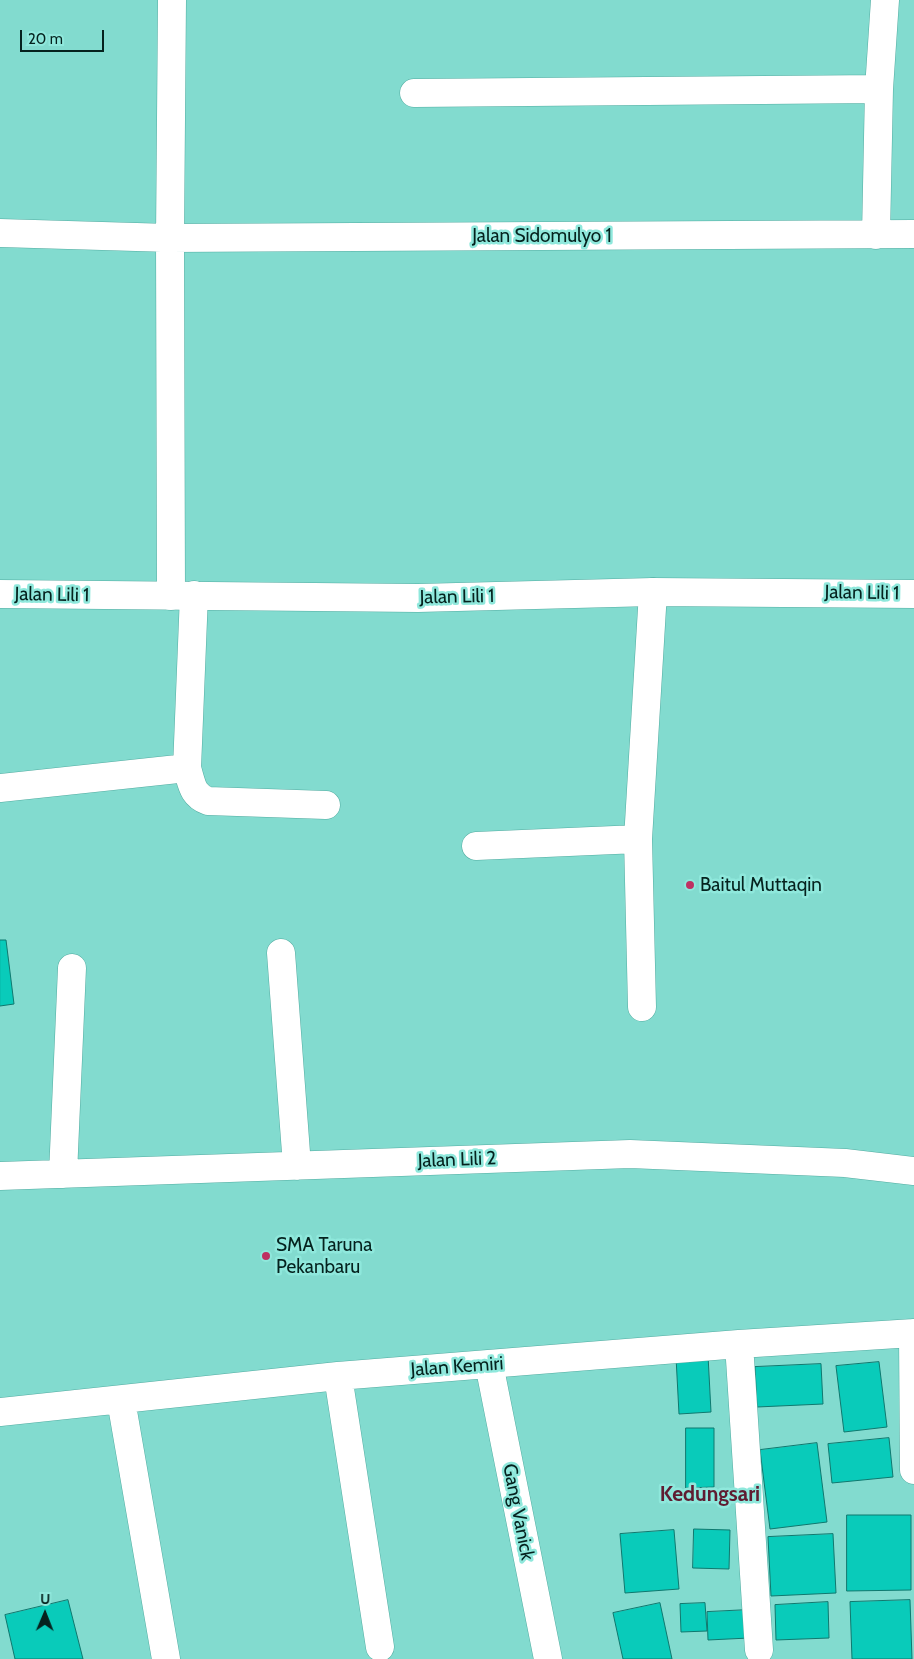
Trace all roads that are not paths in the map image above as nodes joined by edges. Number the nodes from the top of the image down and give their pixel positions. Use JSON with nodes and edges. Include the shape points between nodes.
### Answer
{"nodes":[{"id":1,"x":172,"y":0,"type":"edge"},
{"id":2,"x":884,"y":0,"type":"edge"},
{"id":3,"x":880,"y":88,"type":"junction"},
{"id":4,"x":414,"y":93,"type":"dead end"},
{"id":5,"x":0,"y":233,"type":"edge"},
{"id":6,"x":914,"y":234,"type":"edge"},
{"id":7,"x":876,"y":235,"type":"junction"},
{"id":8,"x":170,"y":238,"type":"junction"},
{"id":9,"x":653,"y":592,"type":"junction"},
{"id":10,"x":0,"y":594,"type":"edge"},
{"id":11,"x":914,"y":594,"type":"edge"},
{"id":12,"x":182,"y":596,"type":"junction"},
{"id":13,"x":187,"y":768,"type":"junction"},
{"id":14,"x":0,"y":788,"type":"edge"},
{"id":15,"x":326,"y":805,"type":"dead end"},
{"id":16,"x":638,"y":839,"type":"junction"},
{"id":17,"x":476,"y":846,"type":"dead end"},
{"id":18,"x":282,"y":953,"type":"dead end"},
{"id":19,"x":72,"y":968,"type":"dead end"},
{"id":20,"x":642,"y":1006,"type":"dead end"},
{"id":21,"x":297,"y":1166,"type":"junction"},
{"id":22,"x":914,"y":1172,"type":"edge"},
{"id":23,"x":63,"y":1174,"type":"junction"},
{"id":24,"x":0,"y":1176,"type":"edge"},
{"id":25,"x":913,"y":1333,"type":"edge"},
{"id":26,"x":739,"y":1344,"type":"junction"},
{"id":27,"x":489,"y":1364,"type":"junction"},
{"id":28,"x":338,"y":1376,"type":"junction"},
{"id":29,"x":121,"y":1400,"type":"junction"},
{"id":30,"x":0,"y":1412,"type":"edge"},
{"id":31,"x":914,"y":1470,"type":"edge"},
{"id":32,"x":380,"y":1647,"type":"dead end"},
{"id":33,"x":759,"y":1650,"type":"dead end"},
{"id":34,"x":166,"y":1659,"type":"edge"},
{"id":35,"x":548,"y":1659,"type":"edge"}],
"edges":[{"from":1,"to":8,"type":"street"},
{"from":2,"to":3,"type":"street"},
{"from":3,"to":4,"type":"street"},
{"from":3,"to":7,"type":"street"},
{"from":5,"to":8,"type":"street","name":"Jalan Sidomulyo 1"},
{"from":6,"to":7,"type":"street","name":"Jalan Sidomulyo 1"},
{"from":7,"to":8,"type":"street","name":"Jalan Sidomulyo 1"},
{"from":8,"to":12,"type":"street"},
{"from":9,"to":11,"type":"street","name":"Jalan Lili 1"},
{"from":9,"to":12,"type":"street","name":"Jalan Lili 1","via":[[418,598]]},
{"from":9,"to":16,"type":"street"},
{"from":10,"to":12,"type":"street","name":"Jalan Lili 1"},
{"from":12,"to":13,"type":"street"},
{"from":13,"to":14,"type":"street"},
{"from":13,"to":15,"type":"street","via":[[195,793],[208,801]]},
{"from":16,"to":17,"type":"street"},
{"from":16,"to":20,"type":"street"},
{"from":18,"to":21,"type":"street"},
{"from":19,"to":23,"type":"street"},
{"from":21,"to":22,"type":"street","name":"Jalan Lili 2","via":[[630,1154],[845,1163]]},
{"from":21,"to":23,"type":"street","name":"Jalan Lili 2"},
{"from":23,"to":24,"type":"street","name":"Jalan Lili 2"},
{"from":25,"to":26,"type":"street","name":"Jalan Kemiri"},
{"from":25,"to":31,"type":"street"},
{"from":26,"to":27,"type":"street","name":"Jalan Kemiri"},
{"from":26,"to":33,"type":"street"},
{"from":27,"to":28,"type":"street","name":"Jalan Kemiri"},
{"from":27,"to":35,"type":"street","name":"Gang Vanick"},
{"from":28,"to":29,"type":"street","name":"Jalan Kemiri"},
{"from":28,"to":32,"type":"street"},
{"from":29,"to":30,"type":"street","name":"Jalan Kemiri"},
{"from":29,"to":34,"type":"street"}]}
